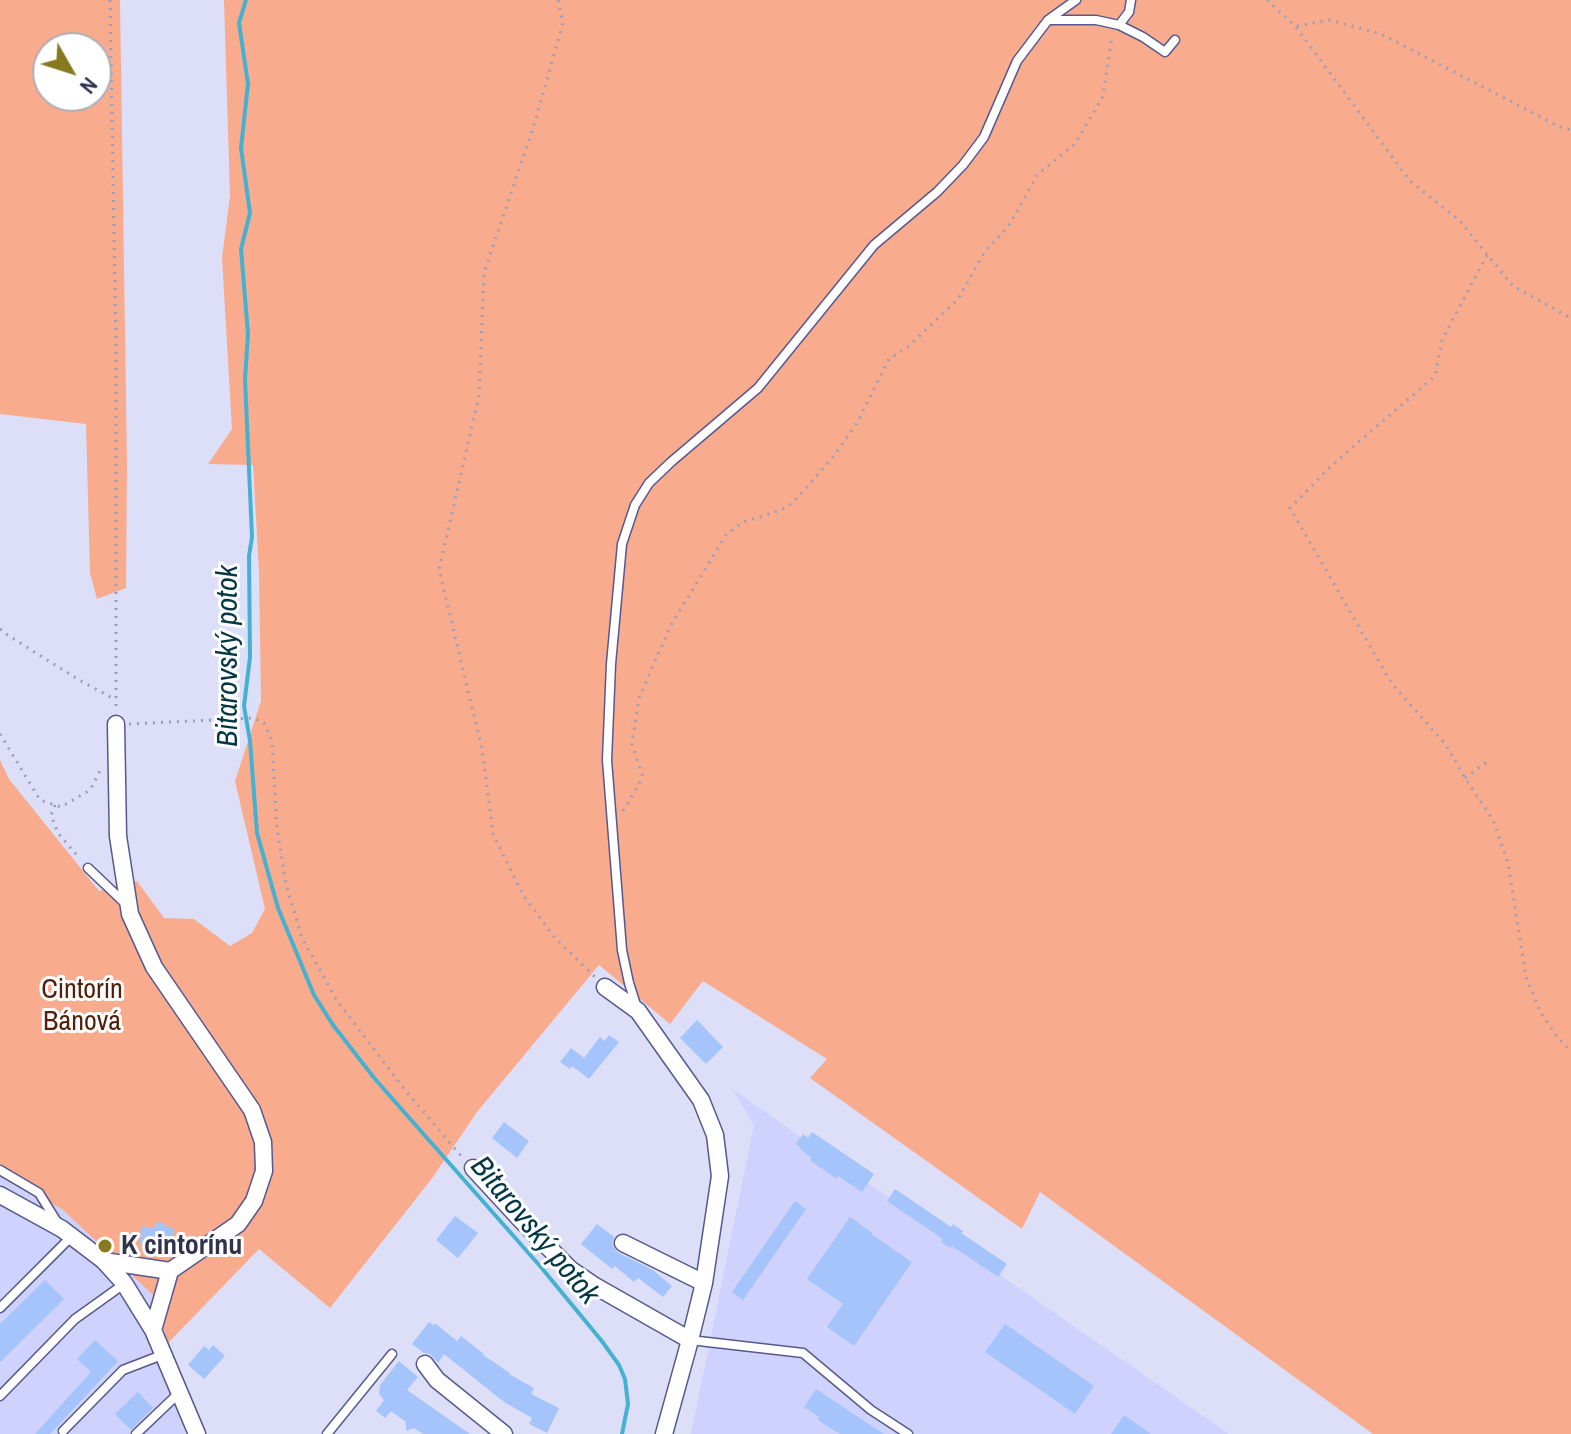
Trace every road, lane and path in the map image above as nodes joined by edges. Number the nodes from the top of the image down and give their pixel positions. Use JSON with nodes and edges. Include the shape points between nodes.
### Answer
{"nodes":[{"id":1,"x":110,"y":0,"type":"edge"},
{"id":2,"x":558,"y":0,"type":"edge"},
{"id":3,"x":1076,"y":0,"type":"edge"},
{"id":4,"x":1131,"y":0,"type":"edge"},
{"id":5,"x":1267,"y":0,"type":"edge"},
{"id":6,"x":1048,"y":20,"type":"junction"},
{"id":7,"x":1119,"y":25,"type":"junction"},
{"id":8,"x":1295,"y":26,"type":"junction"},
{"id":9,"x":1175,"y":40,"type":"dead end"},
{"id":10,"x":1571,"y":130,"type":"edge"},
{"id":11,"x":1487,"y":255,"type":"junction"},
{"id":12,"x":1571,"y":318,"type":"edge"},
{"id":13,"x":0,"y":629,"type":"edge"},
{"id":14,"x":116,"y":701,"type":"junction"},
{"id":15,"x":116,"y":724,"type":"junction"},
{"id":16,"x":0,"y":734,"type":"edge"},
{"id":17,"x":1488,"y":761,"type":"dead end"},
{"id":18,"x":103,"y":766,"type":"dead end"},
{"id":19,"x":1465,"y":778,"type":"junction"},
{"id":20,"x":55,"y":805,"type":"junction"},
{"id":21,"x":612,"y":828,"type":"junction"},
{"id":22,"x":88,"y":868,"type":"joint"},
{"id":23,"x":129,"y":907,"type":"junction"},
{"id":24,"x":605,"y":987,"type":"joint"},
{"id":25,"x":638,"y":1011,"type":"junction"},
{"id":26,"x":1571,"y":1052,"type":"edge"},
{"id":27,"x":473,"y":1168,"type":"joint"},
{"id":28,"x":0,"y":1170,"type":"edge"},
{"id":29,"x":0,"y":1195,"type":"edge"},
{"id":30,"x":67,"y":1233,"type":"junction"},
{"id":31,"x":623,"y":1243,"type":"dead end"},
{"id":32,"x":104,"y":1261,"type":"junction"},
{"id":33,"x":170,"y":1271,"type":"junction"},
{"id":34,"x":124,"y":1283,"type":"junction"},
{"id":35,"x":704,"y":1283,"type":"junction"},
{"id":36,"x":0,"y":1308,"type":"edge"},
{"id":37,"x":153,"y":1330,"type":"junction"},
{"id":38,"x":690,"y":1340,"type":"junction"},
{"id":39,"x":392,"y":1354,"type":"dead end"},
{"id":40,"x":162,"y":1355,"type":"junction"},
{"id":41,"x":425,"y":1364,"type":"dead end"},
{"id":42,"x":179,"y":1393,"type":"junction"},
{"id":43,"x":0,"y":1396,"type":"edge"},
{"id":44,"x":63,"y":1431,"type":"dead end"},
{"id":45,"x":136,"y":1434,"type":"edge"},
{"id":46,"x":197,"y":1434,"type":"edge"},
{"id":47,"x":327,"y":1434,"type":"edge"},
{"id":48,"x":504,"y":1434,"type":"edge"},
{"id":49,"x":664,"y":1434,"type":"edge"},
{"id":50,"x":908,"y":1434,"type":"edge"}],
"edges":[{"from":1,"to":14,"type":"path"},
{"from":2,"to":24,"type":"path","via":[[563,23],[484,273],[479,396],[439,569],[482,749],[493,834],[523,895],[555,938]]},
{"from":3,"to":6,"type":"lane"},
{"from":4,"to":7,"type":"lane"},
{"from":5,"to":8,"type":"path"},
{"from":6,"to":7,"type":"lane"},
{"from":6,"to":21,"type":"lane","via":[[1017,61],[984,137],[963,165],[874,245],[758,388],[671,462],[635,505],[622,544],[611,664],[607,760]]},
{"from":7,"to":9,"type":"lane","via":[[1165,52]]},
{"from":7,"to":21,"type":"path","via":[[1112,36],[1103,96],[1075,144],[1038,174],[958,299],[889,359],[857,423],[800,495],[787,507],[743,522],[726,535],[671,625],[639,698],[632,744],[642,775]]},
{"from":8,"to":10,"type":"path","via":[[1330,20],[1381,34]]},
{"from":8,"to":11,"type":"path","via":[[1410,181],[1460,221]]},
{"from":11,"to":12,"type":"path","via":[[1513,286]]},
{"from":11,"to":19,"type":"path","via":[[1442,340],[1435,376],[1290,508],[1392,684],[1446,745]]},
{"from":13,"to":14,"type":"path"},
{"from":14,"to":15,"type":"path"},
{"from":15,"to":23,"type":"street","via":[[118,836]]},
{"from":15,"to":27,"type":"path","via":[[242,718],[264,723],[272,741],[286,884],[302,938],[336,999]]},
{"from":16,"to":20,"type":"path","via":[[40,800]]},
{"from":17,"to":19,"type":"path"},
{"from":18,"to":20,"type":"path","via":[[90,790],[61,807]]},
{"from":19,"to":26,"type":"path","via":[[1493,820],[1508,863],[1526,977],[1541,1013]]},
{"from":20,"to":22,"type":"path","via":[[51,815],[58,833]]},
{"from":21,"to":25,"type":"lane","via":[[622,950]]},
{"from":22,"to":23,"type":"lane"},
{"from":23,"to":33,"type":"street","via":[[154,967],[252,1110],[263,1142],[264,1171],[254,1201],[238,1224]]},
{"from":24,"to":25,"type":"street"},
{"from":25,"to":35,"type":"street","via":[[701,1100],[715,1135],[720,1176]]},
{"from":27,"to":38,"type":"street","via":[[570,1269]]},
{"from":28,"to":30,"type":"lane","via":[[39,1193]]},
{"from":29,"to":30,"type":"street"},
{"from":30,"to":32,"type":"street"},
{"from":30,"to":36,"type":"lane"},
{"from":31,"to":35,"type":"street"},
{"from":32,"to":33,"type":"street"},
{"from":32,"to":34,"type":"street"},
{"from":33,"to":37,"type":"street"},
{"from":34,"to":37,"type":"street"},
{"from":34,"to":43,"type":"lane","via":[[75,1319]]},
{"from":35,"to":38,"type":"street"},
{"from":37,"to":40,"type":"street"},
{"from":38,"to":49,"type":"street"},
{"from":38,"to":50,"type":"lane","via":[[803,1353]]},
{"from":39,"to":47,"type":"lane"},
{"from":40,"to":42,"type":"street"},
{"from":40,"to":44,"type":"lane","via":[[123,1370]]},
{"from":41,"to":48,"type":"street","via":[[437,1380]]},
{"from":42,"to":45,"type":"lane"},
{"from":42,"to":46,"type":"street"}]}
